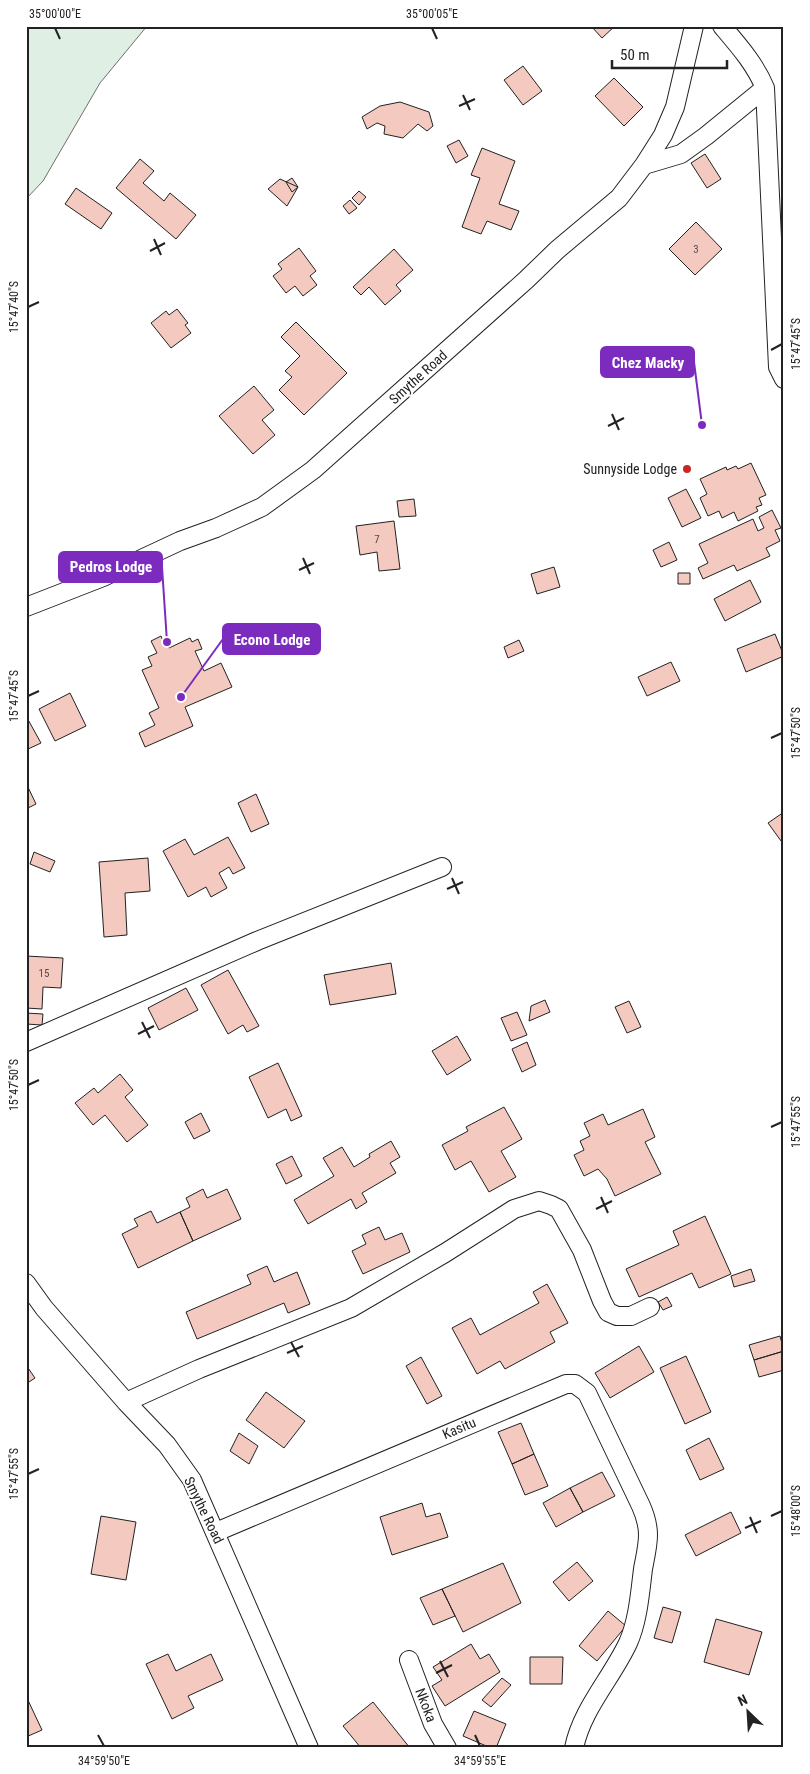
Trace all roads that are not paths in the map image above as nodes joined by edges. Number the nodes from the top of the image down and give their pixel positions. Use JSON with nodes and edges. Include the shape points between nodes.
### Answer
{"nodes":[{"id":1,"x":694,"y":26,"type":"edge"},
{"id":2,"x":722,"y":26,"type":"edge"},
{"id":3,"x":765,"y":88,"type":"junction"},
{"id":4,"x":644,"y":165,"type":"junction"},
{"id":5,"x":784,"y":379,"type":"edge"},
{"id":6,"x":26,"y":607,"type":"edge"},
{"id":7,"x":442,"y":867,"type":"dead end"},
{"id":8,"x":26,"y":1042,"type":"edge"},
{"id":9,"x":26,"y":1283,"type":"edge"},
{"id":10,"x":650,"y":1307,"type":"dead end"},
{"id":11,"x":126,"y":1402,"type":"junction"},
{"id":12,"x":216,"y":1532,"type":"junction"},
{"id":13,"x":409,"y":1660,"type":"dead end"},
{"id":14,"x":309,"y":1748,"type":"edge"},
{"id":15,"x":447,"y":1748,"type":"edge"},
{"id":16,"x":574,"y":1748,"type":"edge"}],
"edges":[{"from":1,"to":4,"type":"street","name":"Smythe Road","via":[[675,107],[663,135]]},
{"from":2,"to":3,"type":"street","via":[[748,56]]},
{"from":3,"to":4,"type":"street","via":[[681,154]]},
{"from":3,"to":5,"type":"street","via":[[778,367]]},
{"from":4,"to":6,"type":"street","name":"Smythe Road","via":[[619,198],[313,470],[262,507]]},
{"from":7,"to":8,"type":"street","via":[[257,941]]},
{"from":9,"to":11,"type":"street","name":"Smythe Road"},
{"from":10,"to":11,"type":"street","via":[[631,1316],[608,1312],[582,1250],[559,1209],[539,1201],[514,1208],[351,1308]]},
{"from":11,"to":12,"type":"street","name":"Smythe Road","via":[[167,1445],[192,1480]]},
{"from":12,"to":14,"type":"street","name":"Smythe Road"},
{"from":12,"to":16,"type":"street","name":"Kasitu","via":[[566,1384],[575,1384],[587,1393],[641,1506],[648,1536],[628,1643],[585,1716]]},
{"from":13,"to":15,"type":"street","name":"Nkoka"}]}
